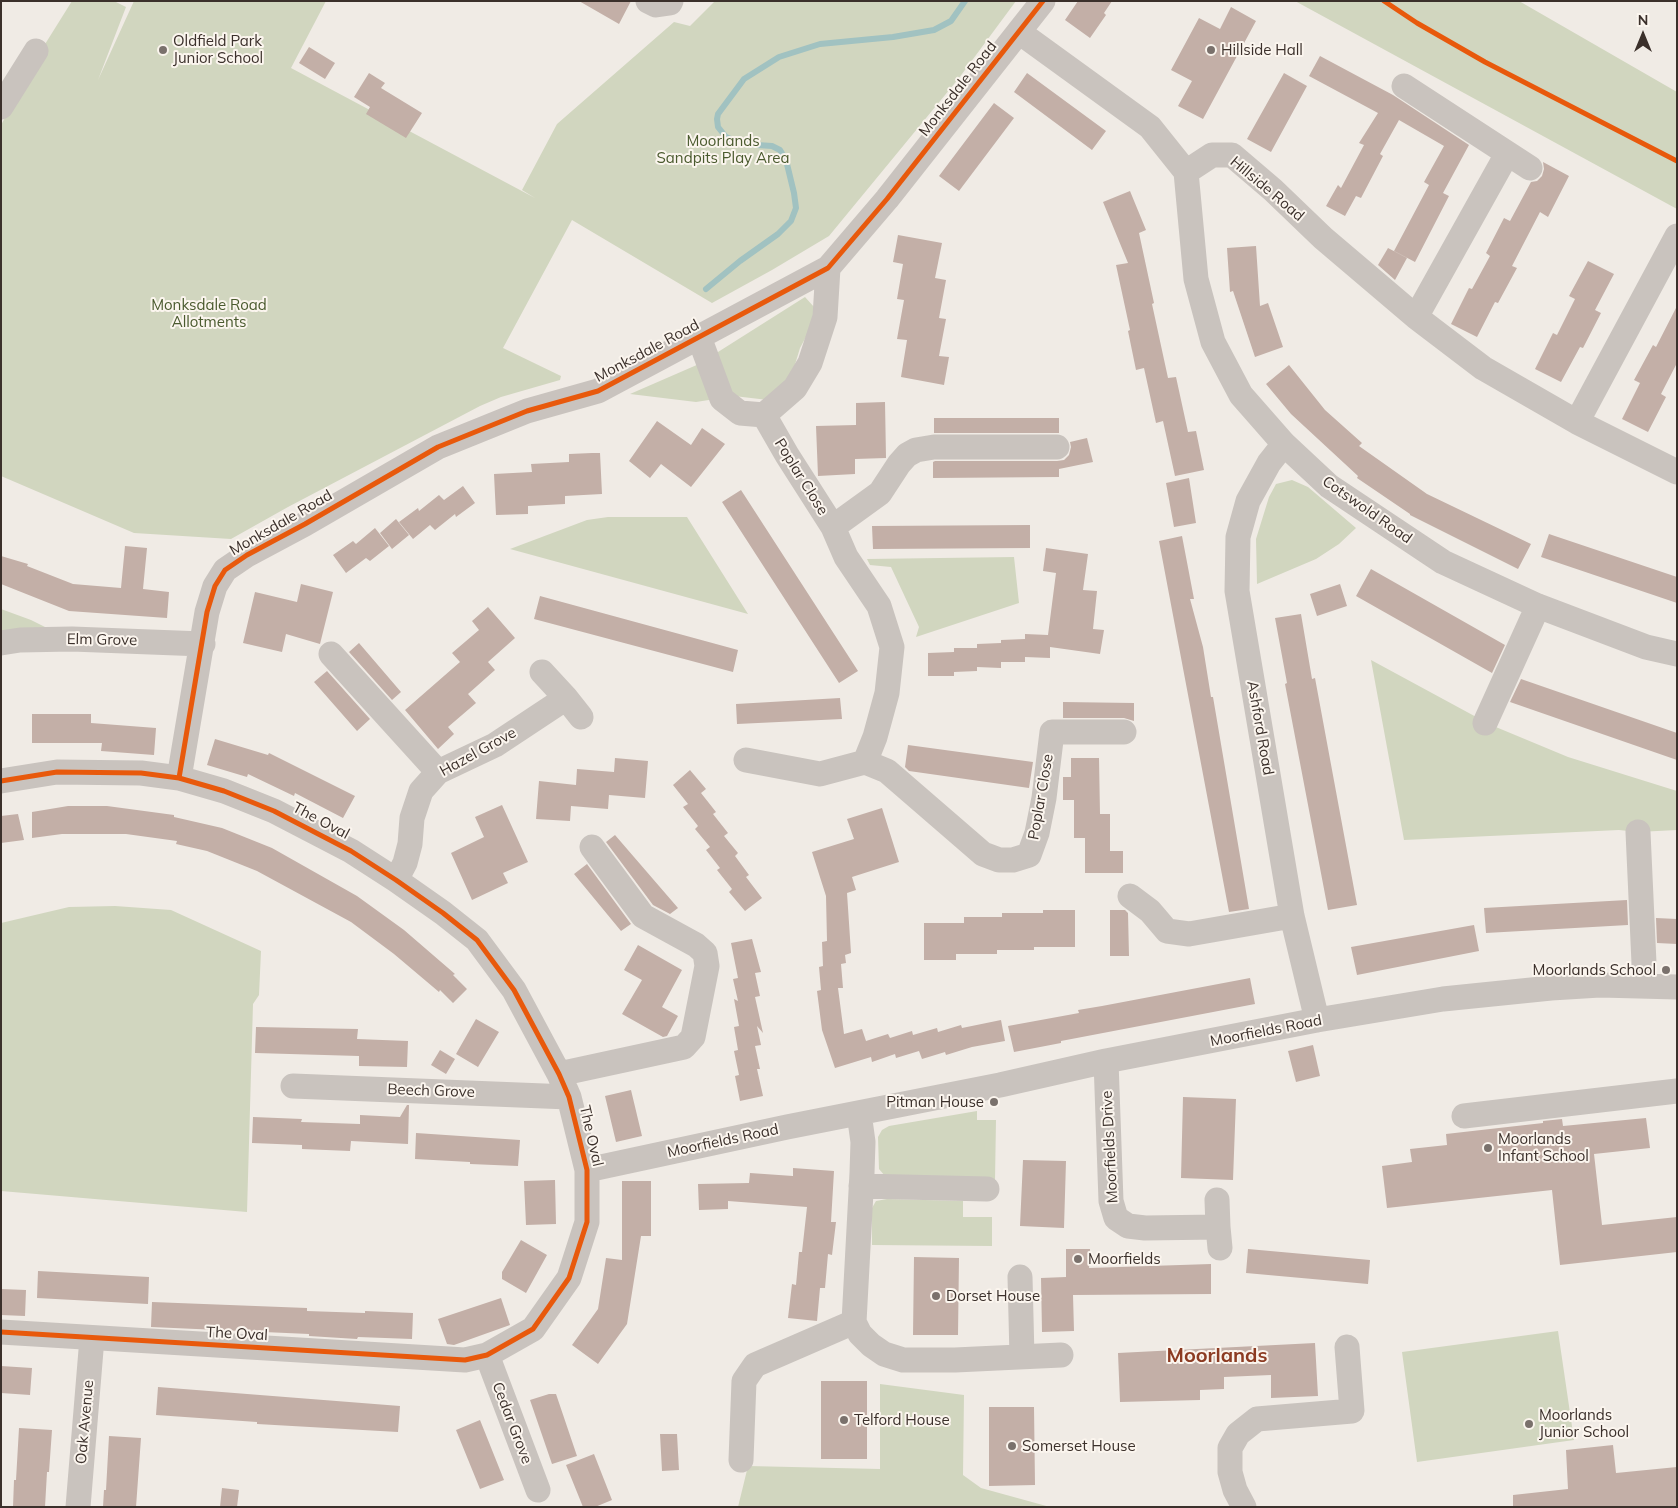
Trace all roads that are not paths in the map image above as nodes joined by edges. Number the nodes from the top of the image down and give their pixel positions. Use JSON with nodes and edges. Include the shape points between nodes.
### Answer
{"nodes":[{"id":1,"x":648,"y":1,"type":"edge"},
{"id":2,"x":671,"y":1,"type":"edge"},
{"id":3,"x":1043,"y":1,"type":"edge"},
{"id":4,"x":1019,"y":32,"type":"junction"},
{"id":5,"x":36,"y":51,"type":"dead end"},
{"id":6,"x":1404,"y":86,"type":"dead end"},
{"id":7,"x":1,"y":107,"type":"edge"},
{"id":8,"x":1508,"y":154,"type":"junction"},
{"id":9,"x":1530,"y":168,"type":"dead end"},
{"id":10,"x":1186,"y":172,"type":"junction"},
{"id":11,"x":1677,"y":236,"type":"edge"},
{"id":12,"x":828,"y":268,"type":"junction"},
{"id":13,"x":1416,"y":317,"type":"junction"},
{"id":14,"x":699,"y":338,"type":"junction"},
{"id":15,"x":764,"y":415,"type":"junction"},
{"id":16,"x":1577,"y":422,"type":"junction"},
{"id":17,"x":1284,"y":444,"type":"junction"},
{"id":18,"x":1057,"y":447,"type":"dead end"},
{"id":19,"x":1677,"y":472,"type":"edge"},
{"id":20,"x":833,"y":527,"type":"junction"},
{"id":21,"x":1538,"y":606,"type":"junction"},
{"id":22,"x":1,"y":643,"type":"edge"},
{"id":23,"x":203,"y":644,"type":"junction"},
{"id":24,"x":331,"y":654,"type":"dead end"},
{"id":25,"x":1677,"y":654,"type":"edge"},
{"id":26,"x":542,"y":672,"type":"dead end"},
{"id":27,"x":1485,"y":723,"type":"dead end"},
{"id":28,"x":1124,"y":732,"type":"dead end"},
{"id":29,"x":746,"y":760,"type":"dead end"},
{"id":30,"x":865,"y":762,"type":"junction"},
{"id":31,"x":438,"y":772,"type":"junction"},
{"id":32,"x":179,"y":778,"type":"junction"},
{"id":33,"x":1,"y":780,"type":"edge"},
{"id":34,"x":1638,"y":832,"type":"dead end"},
{"id":35,"x":592,"y":847,"type":"dead end"},
{"id":36,"x":396,"y":880,"type":"junction"},
{"id":37,"x":1130,"y":896,"type":"dead end"},
{"id":38,"x":1292,"y":916,"type":"junction"},
{"id":39,"x":1645,"y":985,"type":"junction"},
{"id":40,"x":1677,"y":987,"type":"edge"},
{"id":41,"x":1317,"y":1020,"type":"junction"},
{"id":42,"x":1106,"y":1060,"type":"junction"},
{"id":43,"x":559,"y":1074,"type":"junction"},
{"id":44,"x":293,"y":1086,"type":"dead end"},
{"id":45,"x":1677,"y":1091,"type":"edge"},
{"id":46,"x":569,"y":1097,"type":"junction"},
{"id":47,"x":859,"y":1113,"type":"junction"},
{"id":48,"x":1464,"y":1116,"type":"dead end"},
{"id":49,"x":587,"y":1170,"type":"junction"},
{"id":50,"x":862,"y":1186,"type":"junction"},
{"id":51,"x":987,"y":1189,"type":"dead end"},
{"id":52,"x":1217,"y":1200,"type":"dead end"},
{"id":53,"x":1020,"y":1277,"type":"dead end"},
{"id":54,"x":854,"y":1322,"type":"junction"},
{"id":55,"x":1,"y":1332,"type":"edge"},
{"id":56,"x":92,"y":1338,"type":"junction"},
{"id":57,"x":1347,"y":1347,"type":"dead end"},
{"id":58,"x":487,"y":1355,"type":"junction"},
{"id":59,"x":1061,"y":1355,"type":"dead end"},
{"id":60,"x":1022,"y":1357,"type":"junction"},
{"id":61,"x":741,"y":1460,"type":"dead end"},
{"id":62,"x":538,"y":1490,"type":"dead end"},
{"id":63,"x":78,"y":1507,"type":"edge"},
{"id":64,"x":1244,"y":1507,"type":"edge"}],
"edges":[{"from":1,"to":2,"type":"street","via":[[656,5]]},
{"from":3,"to":4,"type":"street","name":"Monksdale Road"},
{"from":4,"to":10,"type":"street","via":[[1150,127]]},
{"from":4,"to":12,"type":"street","name":"Monksdale Road"},
{"from":5,"to":7,"type":"street"},
{"from":6,"to":8,"type":"street"},
{"from":8,"to":9,"type":"street"},
{"from":8,"to":13,"type":"street"},
{"from":10,"to":13,"type":"street","name":"Hillside Road","via":[[1212,156],[1232,156]]},
{"from":10,"to":17,"type":"street","name":"Cotswold Road","via":[[1196,279],[1213,342],[1241,395]]},
{"from":11,"to":16,"type":"street"},
{"from":12,"to":14,"type":"street","name":"Monksdale Road"},
{"from":12,"to":15,"type":"street","via":[[825,317],[810,362],[795,388]]},
{"from":13,"to":16,"type":"street","name":"Hillside Road","via":[[1483,368]]},
{"from":14,"to":15,"type":"street","name":"Monksdale Road","via":[[722,399],[740,413]]},
{"from":14,"to":23,"type":"street","name":"Monksdale Road","via":[[598,391],[527,411],[438,447],[247,555],[225,570],[215,586],[207,612]]},
{"from":15,"to":20,"type":"street","name":"Poplar Close"},
{"from":16,"to":19,"type":"street","name":"Hillside Road"},
{"from":17,"to":21,"type":"street","name":"Cotswold Road","via":[[1329,486],[1444,562]]},
{"from":17,"to":38,"type":"street","name":"Ashford Road","via":[[1268,463],[1248,501],[1238,537],[1237,591]]},
{"from":18,"to":20,"type":"street","via":[[934,447],[916,450],[899,464],[880,493]]},
{"from":20,"to":30,"type":"street","name":"Poplar Close","via":[[846,556],[879,606],[892,647],[886,693]]},
{"from":21,"to":25,"type":"street","name":"Cotswold Road","via":[[1646,647]]},
{"from":21,"to":27,"type":"street"},
{"from":22,"to":23,"type":"street","name":"Elm Grove","via":[[72,639]]},
{"from":23,"to":32,"type":"street","name":"Monksdale Road"},
{"from":24,"to":31,"type":"street"},
{"from":26,"to":31,"type":"street","name":"Hazel Grove","via":[[574,708]]},
{"from":28,"to":30,"type":"street","name":"Poplar Close","via":[[1052,732],[1037,833],[1029,855],[1013,860],[999,860],[983,854],[887,771]]},
{"from":29,"to":30,"type":"street","via":[[820,774]]},
{"from":31,"to":36,"type":"street","name":"Hazel Grove","via":[[421,790],[412,818],[405,863]]},
{"from":32,"to":33,"type":"street","name":"The Oval","via":[[141,773],[57,772]]},
{"from":32,"to":36,"type":"street","name":"The Oval","via":[[224,790],[274,810],[351,851]]},
{"from":34,"to":39,"type":"street"},
{"from":35,"to":43,"type":"street","via":[[643,916],[696,945],[704,953],[707,966],[693,1037],[684,1047]]},
{"from":36,"to":43,"type":"street","name":"The Oval","via":[[477,940],[514,990]]},
{"from":37,"to":38,"type":"street","via":[[1150,911],[1167,931],[1189,934]]},
{"from":38,"to":41,"type":"street","name":"Ashford Road"},
{"from":39,"to":40,"type":"street","name":"Moorfields Road"},
{"from":39,"to":41,"type":"street","name":"Moorfields Road","via":[[1487,994]]},
{"from":41,"to":42,"type":"street","name":"Moorfields Road"},
{"from":42,"to":47,"type":"street","name":"Moorfields Road"},
{"from":42,"to":52,"type":"street","name":"Moorfields Drive","via":[[1111,1201],[1116,1218],[1128,1226],[1219,1237]]},
{"from":43,"to":46,"type":"street","name":"The Oval"},
{"from":44,"to":46,"type":"street","name":"Beech Grove"},
{"from":45,"to":48,"type":"street"},
{"from":46,"to":49,"type":"street","name":"The Oval"},
{"from":47,"to":49,"type":"street","name":"Moorfields Road"},
{"from":47,"to":50,"type":"street","via":[[863,1142]]},
{"from":49,"to":58,"type":"street","name":"The Oval","via":[[587,1222],[569,1278],[533,1329]]},
{"from":50,"to":51,"type":"street"},
{"from":50,"to":54,"type":"street"},
{"from":53,"to":60,"type":"street"},
{"from":54,"to":60,"type":"street","via":[[871,1345],[884,1354],[903,1360]]},
{"from":54,"to":61,"type":"street","via":[[755,1365],[744,1382]]},
{"from":55,"to":56,"type":"street","name":"The Oval"},
{"from":56,"to":58,"type":"street","name":"The Oval","via":[[465,1360]]},
{"from":56,"to":63,"type":"street","name":"Oak Avenue"},
{"from":57,"to":64,"type":"street","via":[[1352,1411],[1257,1419],[1238,1434],[1230,1448],[1230,1472]]},
{"from":58,"to":62,"type":"street","name":"Cedar Grove"},
{"from":59,"to":60,"type":"street"}]}
